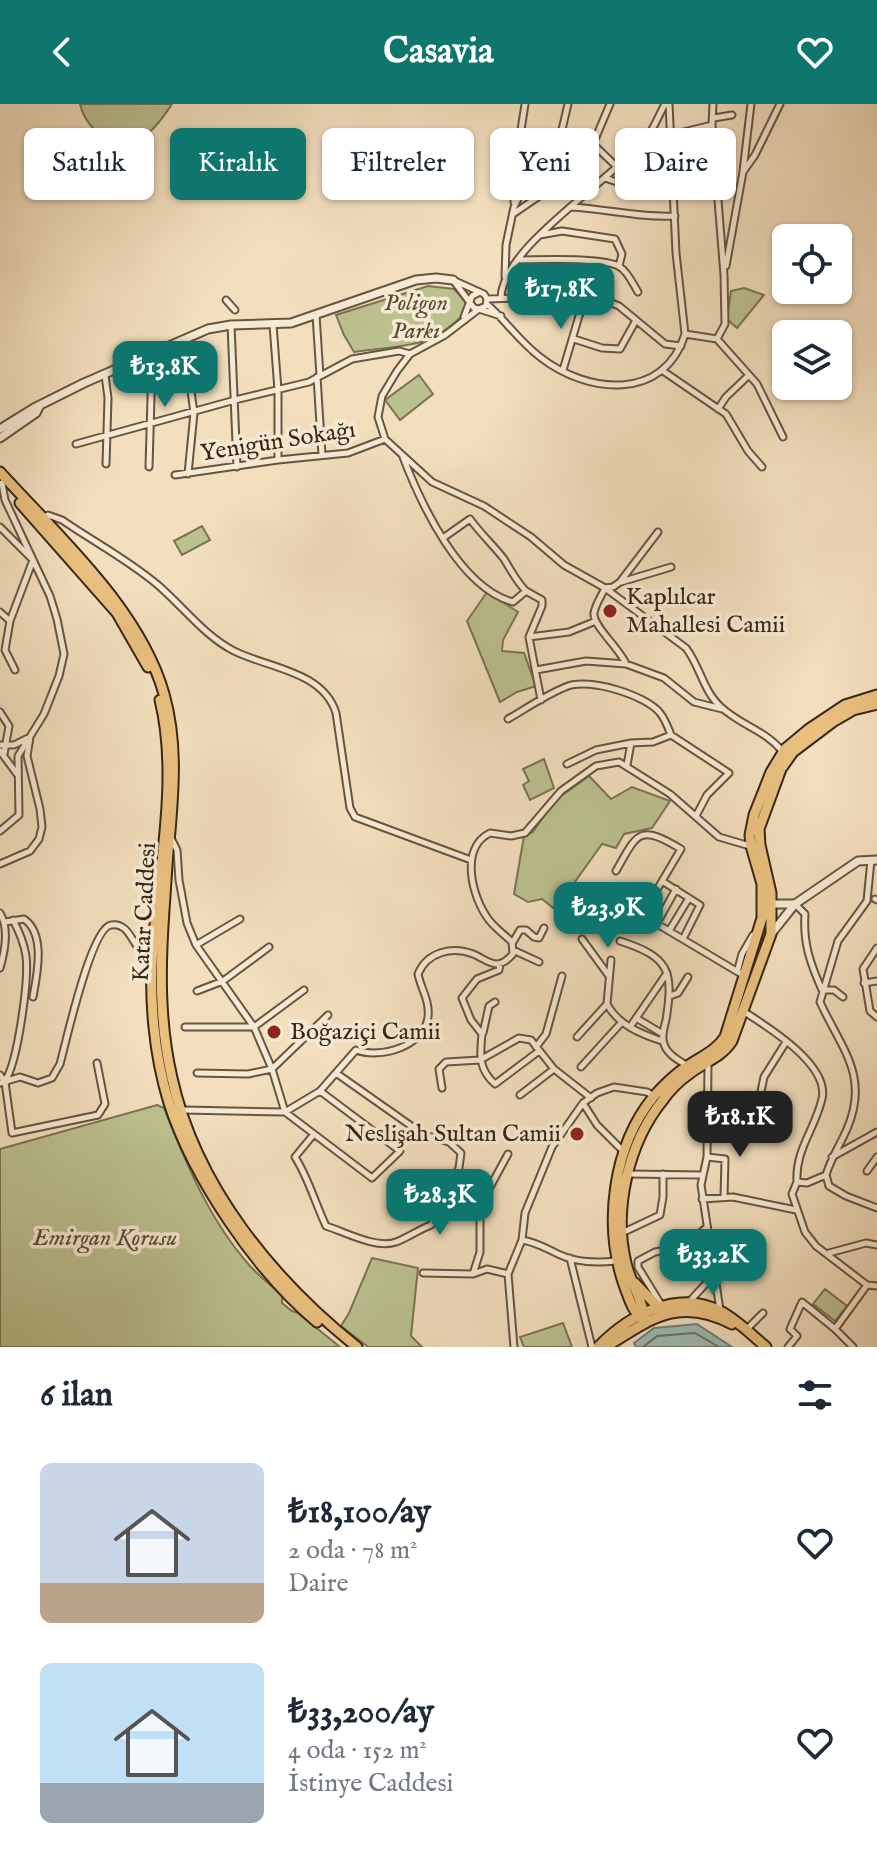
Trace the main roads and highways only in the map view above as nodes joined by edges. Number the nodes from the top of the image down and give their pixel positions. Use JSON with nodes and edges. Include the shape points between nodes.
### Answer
{"nodes":[{"id":1,"x":0,"y":472,"type":"edge"},
{"id":2,"x":1,"y":482,"type":"edge"},
{"id":3,"x":40,"y":521,"type":"junction"},
{"id":4,"x":877,"y":695,"type":"edge"},
{"id":5,"x":877,"y":704,"type":"edge"},
{"id":6,"x":785,"y":755,"type":"junction"},
{"id":7,"x":755,"y":846,"type":"junction"},
{"id":8,"x":772,"y":904,"type":"junction"},
{"id":9,"x":762,"y":918,"type":"junction"},
{"id":10,"x":758,"y":930,"type":"junction"},
{"id":11,"x":771,"y":934,"type":"junction"},
{"id":12,"x":157,"y":955,"type":"junction"},
{"id":13,"x":745,"y":975,"type":"junction"},
{"id":14,"x":689,"y":1069,"type":"junction"},
{"id":15,"x":175,"y":1107,"type":"junction"},
{"id":16,"x":630,"y":1154,"type":"junction"},
{"id":17,"x":626,"y":1277,"type":"junction"},
{"id":18,"x":660,"y":1306,"type":"junction"},
{"id":19,"x":642,"y":1316,"type":"junction"},
{"id":20,"x":624,"y":1325,"type":"junction"},
{"id":21,"x":745,"y":1331,"type":"junction"},
{"id":22,"x":348,"y":1347,"type":"edge"},
{"id":23,"x":357,"y":1347,"type":"edge"},
{"id":24,"x":595,"y":1347,"type":"edge"},
{"id":25,"x":606,"y":1347,"type":"edge"},
{"id":26,"x":766,"y":1347,"type":"edge"}],
"edges":[{"from":1,"to":3,"type":"main road","name":"Katar Caddesi"},
{"from":2,"to":3,"type":"main road","name":"Katar Caddesi"},
{"from":3,"to":12,"type":"main road","name":"Katar Caddesi","via":[[117,613],[156,686],[168,776]]},
{"from":3,"to":12,"type":"main road","name":"Katar Caddesi","via":[[121,608],[158,676],[173,737],[175,773]]},
{"from":4,"to":6,"type":"main road","via":[[837,710]]},
{"from":5,"to":6,"type":"main road","via":[[842,716]]},
{"from":6,"to":7,"type":"main road","via":[[754,815]]},
{"from":7,"to":8,"type":"main road","via":[[770,882]]},
{"from":7,"to":9,"type":"main road"},
{"from":8,"to":9,"type":"main road"},
{"from":8,"to":11,"type":"main road"},
{"from":9,"to":10,"type":"main road"},
{"from":10,"to":11,"type":"main road"},
{"from":10,"to":13,"type":"main road"},
{"from":11,"to":13,"type":"main road"},
{"from":12,"to":15,"type":"main road","name":"Katar Caddesi"},
{"from":13,"to":14,"type":"main road","via":[[723,1041]]},
{"from":13,"to":14,"type":"main road","via":[[742,1011],[728,1048]]},
{"from":14,"to":16,"type":"main road","via":[[658,1099]]},
{"from":15,"to":22,"type":"main road","name":"Katar Caddesi","via":[[213,1194],[255,1257],[291,1299]]},
{"from":15,"to":23,"type":"main road","name":"Katar Caddesi","via":[[252,1244],[303,1302]]},
{"from":16,"to":17,"type":"main road","via":[[621,1233]]},
{"from":16,"to":17,"type":"main road","via":[[614,1205],[613,1233],[617,1261]]},
{"from":17,"to":18,"type":"main road"},
{"from":17,"to":19,"type":"main road"},
{"from":17,"to":20,"type":"main road"},
{"from":18,"to":19,"type":"main road"},
{"from":18,"to":21,"type":"main road","via":[[688,1303],[721,1311]]},
{"from":19,"to":20,"type":"main road"},
{"from":19,"to":21,"type":"main road","via":[[691,1311]]},
{"from":19,"to":25,"type":"main road"},
{"from":20,"to":24,"type":"main road"},
{"from":21,"to":26,"type":"main road"}]}
